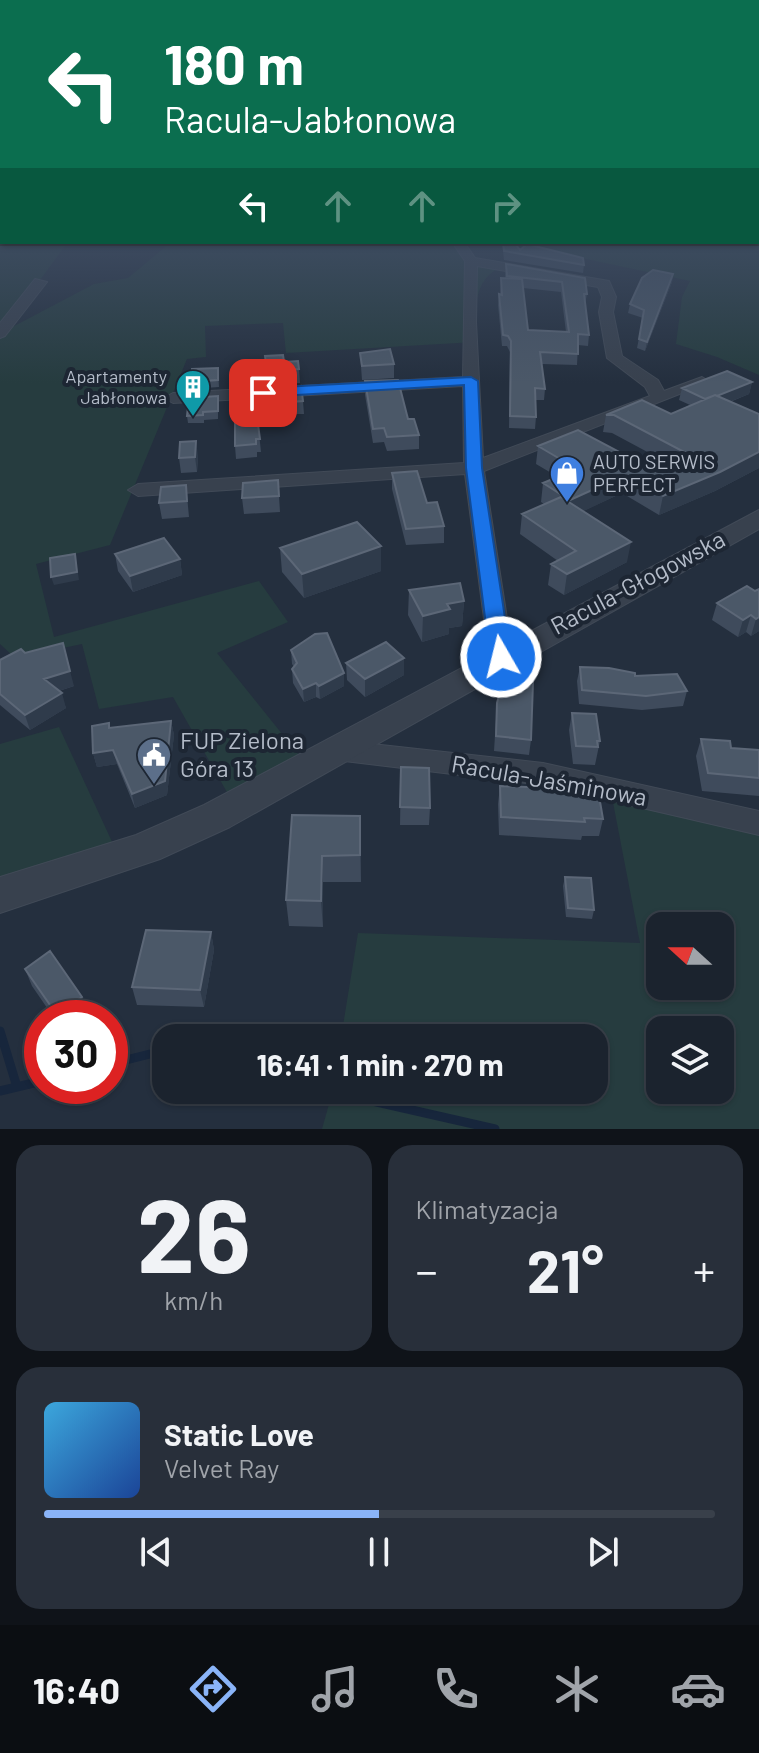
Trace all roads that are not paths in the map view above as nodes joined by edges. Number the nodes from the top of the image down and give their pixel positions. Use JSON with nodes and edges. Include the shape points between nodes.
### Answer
{"nodes":[{"id":1,"x":471,"y":278,"type":"edge"},
{"id":2,"x":567,"y":278,"type":"edge"},
{"id":3,"x":40,"y":282,"type":"dead end"},
{"id":4,"x":0,"y":333,"type":"edge"},
{"id":5,"x":471,"y":381,"type":"junction"},
{"id":6,"x":702,"y":382,"type":"edge"},
{"id":7,"x":659,"y":397,"type":"junction"},
{"id":8,"x":173,"y":398,"type":"dead end"},
{"id":9,"x":474,"y":468,"type":"junction"},
{"id":10,"x":138,"y":490,"type":"dead end"},
{"id":11,"x":759,"y":518,"type":"edge"},
{"id":12,"x":501,"y":657,"type":"junction"},
{"id":13,"x":336,"y":750,"type":"junction"},
{"id":14,"x":759,"y":823,"type":"edge"},
{"id":15,"x":0,"y":895,"type":"edge"}],
"edges":[{"from":1,"to":5,"type":"street"},
{"from":2,"to":7,"type":"street","via":[[604,284],[615,358],[652,384]]},
{"from":3,"to":4,"type":"street"},
{"from":5,"to":8,"type":"street"},
{"from":5,"to":9,"type":"street"},
{"from":6,"to":7,"type":"street"},
{"from":7,"to":9,"type":"street"},
{"from":9,"to":10,"type":"street"},
{"from":9,"to":12,"type":"street"},
{"from":11,"to":12,"type":"street","name":"Racula-Głogowska"},
{"from":12,"to":13,"type":"street","name":"Racula-Głogowska"},
{"from":13,"to":14,"type":"street","name":"Racula-Jaśminowa","via":[[543,774]]},
{"from":13,"to":15,"type":"street","name":"Racula-Głogowska","via":[[217,816],[146,848]]}]}
